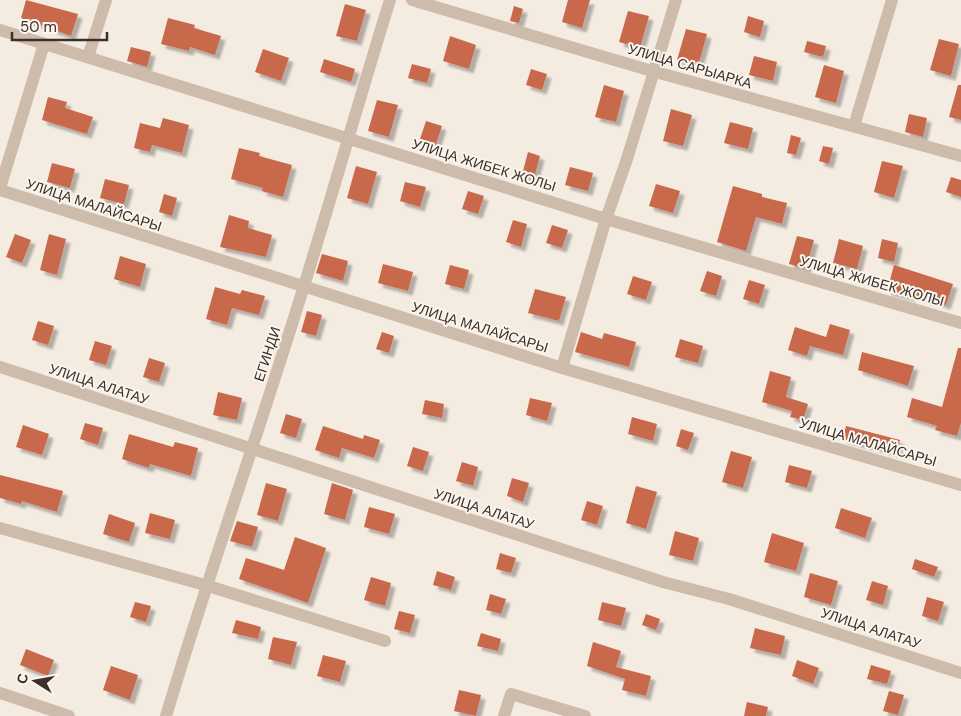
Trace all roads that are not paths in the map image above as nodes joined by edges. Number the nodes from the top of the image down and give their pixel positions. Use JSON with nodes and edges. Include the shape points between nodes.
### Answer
{"nodes":[{"id":1,"x":106,"y":0,"type":"edge"},
{"id":2,"x":390,"y":0,"type":"edge"},
{"id":3,"x":412,"y":0,"type":"edge"},
{"id":4,"x":676,"y":0,"type":"edge"},
{"id":5,"x":892,"y":0,"type":"edge"},
{"id":6,"x":0,"y":30,"type":"edge"},
{"id":7,"x":44,"y":44,"type":"junction"},
{"id":8,"x":88,"y":57,"type":"junction"},
{"id":9,"x":652,"y":71,"type":"junction"},
{"id":10,"x":854,"y":126,"type":"junction"},
{"id":11,"x":346,"y":138,"type":"junction"},
{"id":12,"x":961,"y":156,"type":"edge"},
{"id":13,"x":0,"y":189,"type":"edge"},
{"id":14,"x":606,"y":219,"type":"junction"},
{"id":15,"x":304,"y":288,"type":"junction"},
{"id":16,"x":961,"y":323,"type":"edge"},
{"id":17,"x":0,"y":367,"type":"edge"},
{"id":18,"x":562,"y":368,"type":"junction"},
{"id":19,"x":252,"y":450,"type":"junction"},
{"id":20,"x":957,"y":484,"type":"edge"},
{"id":21,"x":0,"y":528,"type":"edge"},
{"id":22,"x":205,"y":585,"type":"junction"},
{"id":23,"x":385,"y":641,"type":"dead end"},
{"id":24,"x":961,"y":673,"type":"edge"},
{"id":25,"x":0,"y":693,"type":"edge"},
{"id":26,"x":69,"y":716,"type":"edge"},
{"id":27,"x":166,"y":716,"type":"edge"},
{"id":28,"x":504,"y":716,"type":"edge"},
{"id":29,"x":585,"y":716,"type":"edge"}],
"edges":[{"from":1,"to":8,"type":"street"},
{"from":2,"to":11,"type":"street","name":"ЕГИНДИ"},
{"from":3,"to":9,"type":"street","name":"УЛИЦА САРЫАРКА"},
{"from":4,"to":9,"type":"street"},
{"from":5,"to":10,"type":"street"},
{"from":6,"to":7,"type":"street","name":"УЛИЦА ЖИБЕК ЖОЛЫ"},
{"from":7,"to":8,"type":"street","name":"УЛИЦА ЖИБЕК ЖОЛЫ"},
{"from":7,"to":13,"type":"street"},
{"from":8,"to":11,"type":"street","name":"УЛИЦА ЖИБЕК ЖОЛЫ"},
{"from":9,"to":10,"type":"street","name":"УЛИЦА САРЫАРКА"},
{"from":9,"to":14,"type":"street"},
{"from":10,"to":12,"type":"street","name":"УЛИЦА САРЫАРКА"},
{"from":11,"to":14,"type":"street","name":"УЛИЦА ЖИБЕК ЖОЛЫ"},
{"from":11,"to":15,"type":"street","name":"ЕГИНДИ"},
{"from":13,"to":15,"type":"street","name":"УЛИЦА МАЛАЙСАРЫ"},
{"from":14,"to":16,"type":"street","name":"УЛИЦА ЖИБЕК ЖОЛЫ"},
{"from":14,"to":18,"type":"street"},
{"from":15,"to":18,"type":"street","name":"УЛИЦА МАЛАЙСАРЫ"},
{"from":15,"to":19,"type":"street","name":"ЕГИНДИ"},
{"from":17,"to":19,"type":"street","name":"УЛИЦА АЛАТАУ"},
{"from":18,"to":20,"type":"street","name":"УЛИЦА МАЛАЙСАРЫ"},
{"from":19,"to":22,"type":"street","name":"ЕГИНДИ"},
{"from":19,"to":24,"type":"street","name":"УЛИЦА АЛАТАУ","via":[[663,582],[729,598]]},
{"from":21,"to":22,"type":"street"},
{"from":22,"to":23,"type":"street"},
{"from":22,"to":27,"type":"street","name":"ЕГИНДИ"},
{"from":25,"to":26,"type":"street"},
{"from":28,"to":29,"type":"street","via":[[511,694]]}]}
